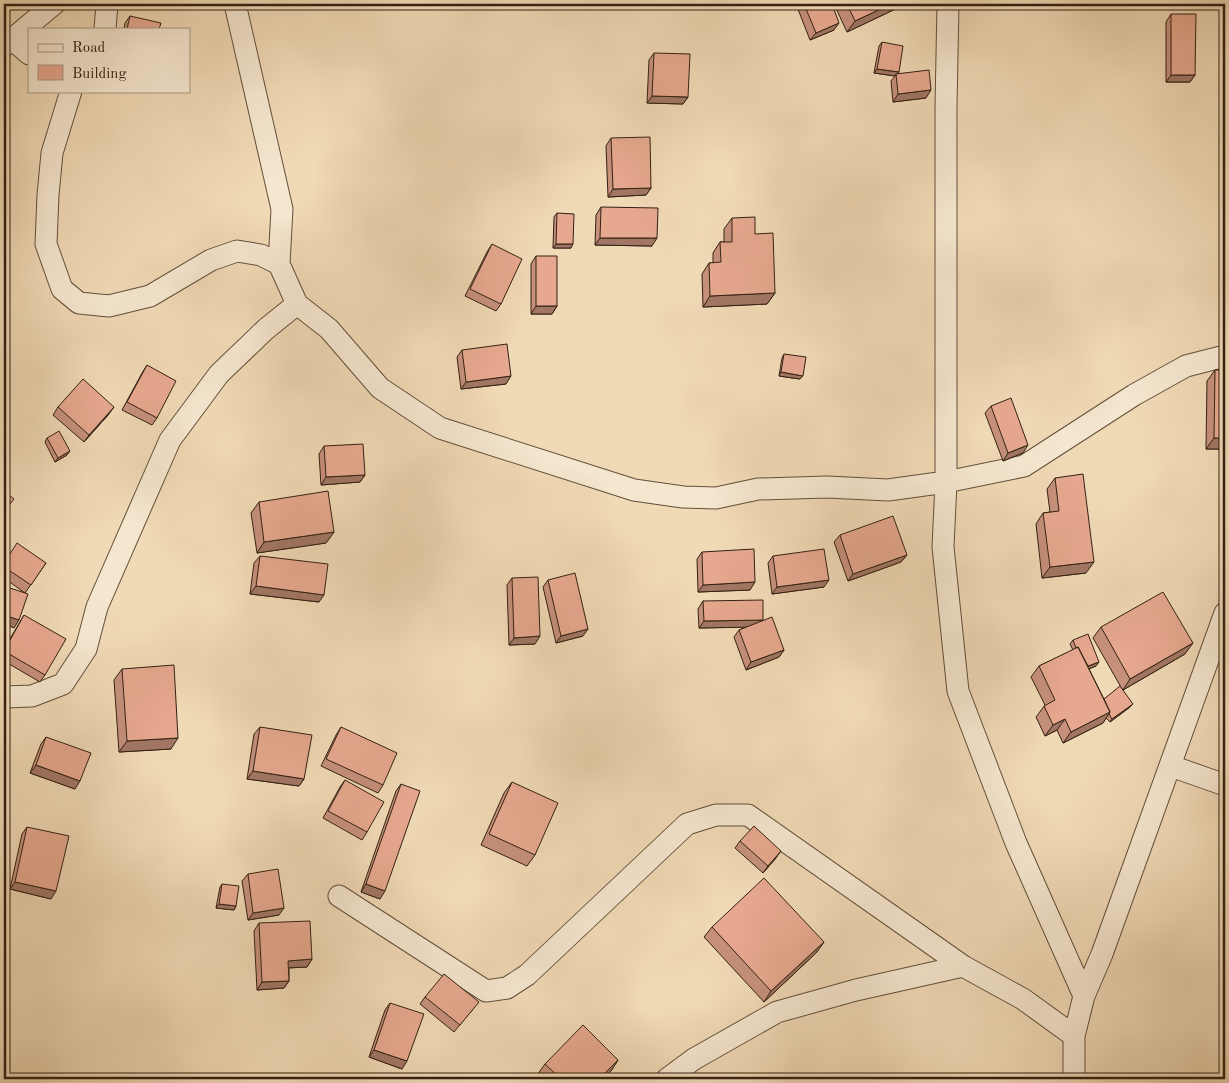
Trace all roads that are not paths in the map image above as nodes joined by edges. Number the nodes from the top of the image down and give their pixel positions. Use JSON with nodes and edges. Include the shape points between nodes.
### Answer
{"nodes":[{"id":1,"x":54,"y":4,"type":"edge"},
{"id":2,"x":108,"y":4,"type":"edge"},
{"id":3,"x":235,"y":4,"type":"edge"},
{"id":4,"x":948,"y":4,"type":"edge"},
{"id":5,"x":105,"y":28,"type":"edge"},
{"id":6,"x":8,"y":42,"type":"edge"},
{"id":7,"x":28,"y":53,"type":"edge"},
{"id":8,"x":70,"y":92,"type":"edge"},
{"id":9,"x":278,"y":264,"type":"junction"},
{"id":10,"x":297,"y":304,"type":"junction"},
{"id":11,"x":1225,"y":356,"type":"edge"},
{"id":12,"x":946,"y":482,"type":"junction"},
{"id":13,"x":1225,"y":612,"type":"edge"},
{"id":14,"x":4,"y":698,"type":"edge"},
{"id":15,"x":1171,"y":766,"type":"junction"},
{"id":16,"x":1225,"y":785,"type":"edge"},
{"id":17,"x":339,"y":896,"type":"dead end"},
{"id":18,"x":963,"y":966,"type":"junction"},
{"id":19,"x":1084,"y":996,"type":"junction"},
{"id":20,"x":1074,"y":1036,"type":"junction"},
{"id":21,"x":667,"y":1079,"type":"edge"},
{"id":22,"x":1074,"y":1079,"type":"edge"}],
"edges":[{"from":1,"to":6,"type":"street"},
{"from":2,"to":5,"type":"street"},
{"from":3,"to":9,"type":"street","via":[[282,210]]},
{"from":4,"to":12,"type":"street"},
{"from":6,"to":7,"type":"street"},
{"from":8,"to":9,"type":"street","via":[[52,153],[46,244],[62,289],[79,303],[110,306],[150,296],[211,260],[237,251],[261,255]]},
{"from":9,"to":10,"type":"street"},
{"from":10,"to":12,"type":"street","via":[[329,329],[380,388],[440,428],[634,490],[716,498],[758,489],[827,487],[888,490]]},
{"from":10,"to":14,"type":"street","via":[[219,374],[170,440],[97,607],[86,649],[63,684],[32,696]]},
{"from":11,"to":12,"type":"street","via":[[1186,366],[1134,395],[1024,466]]},
{"from":12,"to":19,"type":"street","via":[[943,546],[958,691],[1016,843]]},
{"from":13,"to":15,"type":"street"},
{"from":15,"to":16,"type":"street"},
{"from":15,"to":19,"type":"street"},
{"from":17,"to":18,"type":"street","via":[[486,991],[506,988],[527,975],[687,824],[716,815],[748,815]]},
{"from":18,"to":20,"type":"street","via":[[1024,1000]]},
{"from":18,"to":21,"type":"street","via":[[777,1012],[694,1059]]},
{"from":19,"to":20,"type":"street"},
{"from":20,"to":22,"type":"street"}]}
